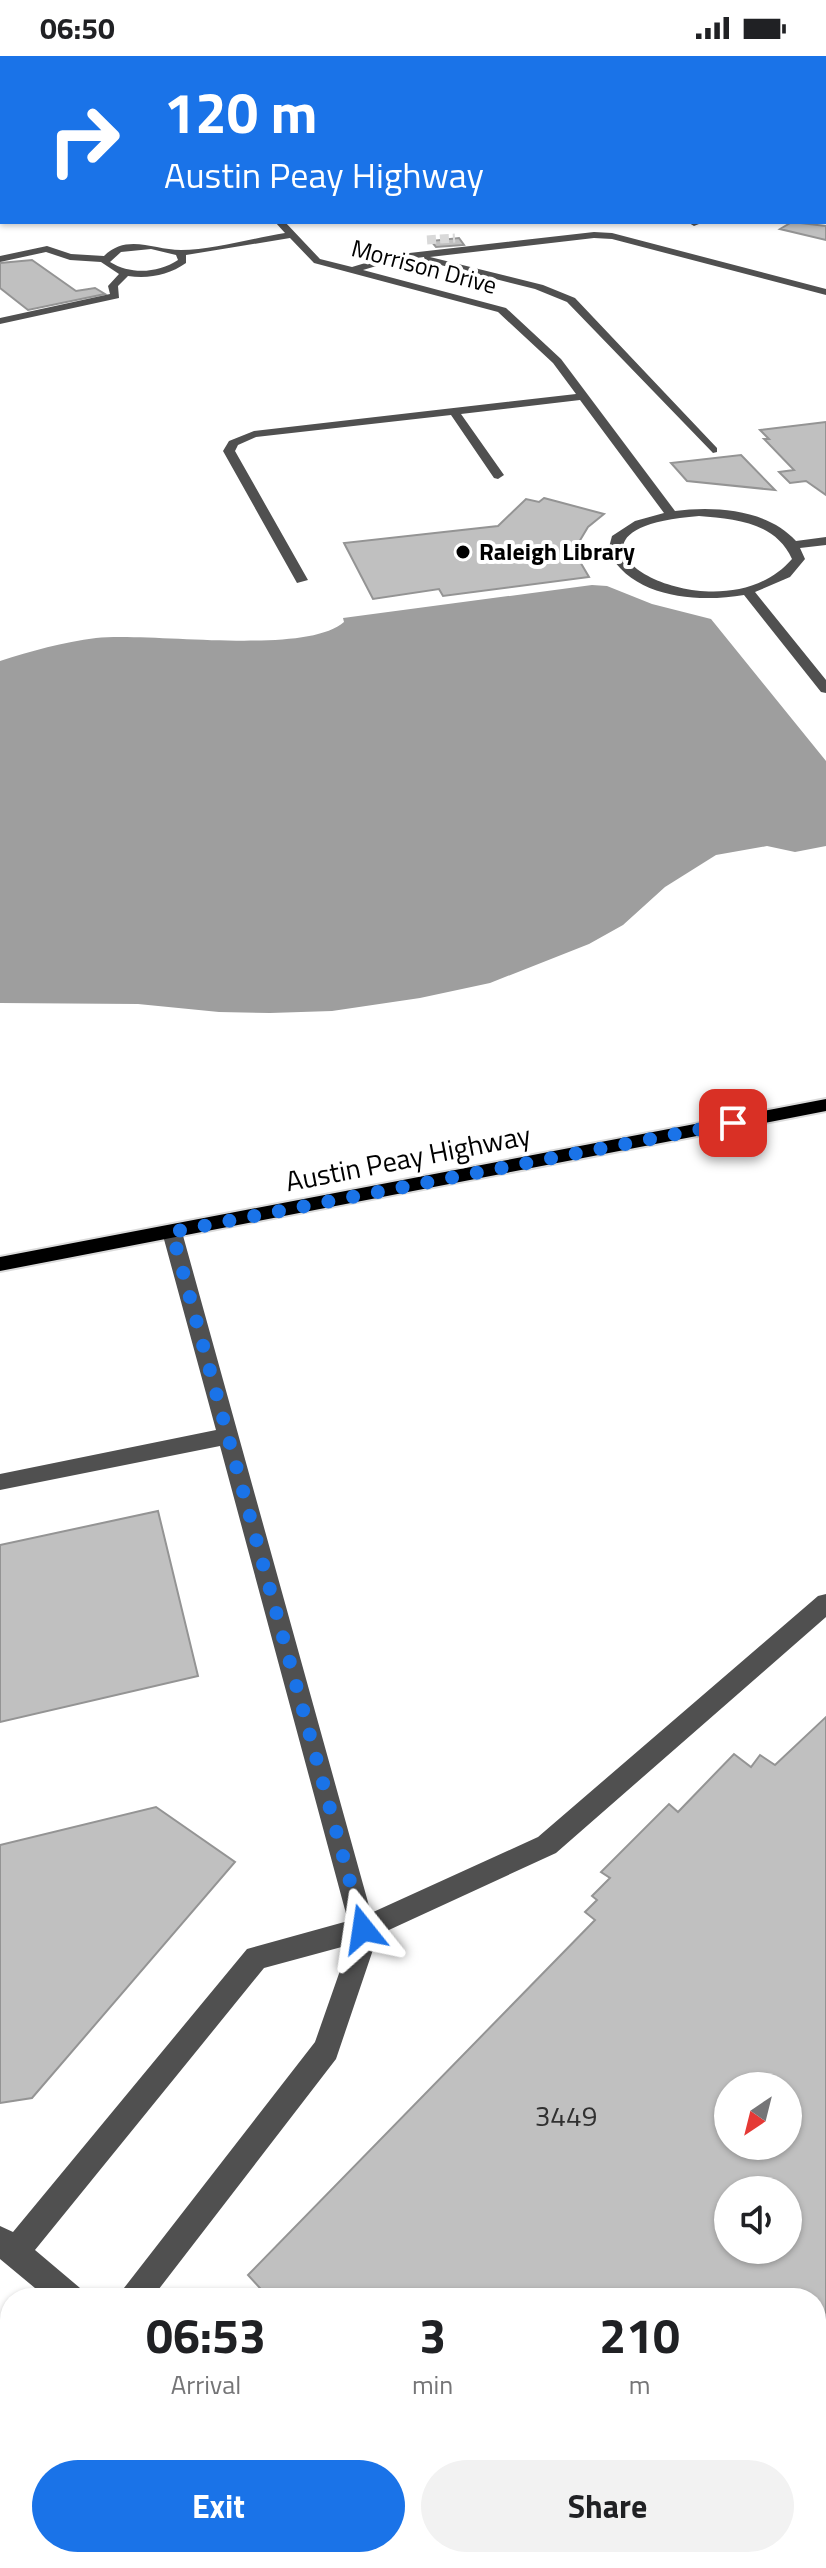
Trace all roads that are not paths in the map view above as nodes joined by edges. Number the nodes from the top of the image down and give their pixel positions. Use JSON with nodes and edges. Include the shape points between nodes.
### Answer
{"nodes":[{"id":1,"x":282,"y":224,"type":"edge"},
{"id":2,"x":291,"y":235,"type":"junction"},
{"id":3,"x":455,"y":238,"type":"tunnel mouth"},
{"id":4,"x":422,"y":242,"type":"dead end"},
{"id":5,"x":491,"y":247,"type":"junction"},
{"id":6,"x":180,"y":253,"type":"junction"},
{"id":7,"x":413,"y":255,"type":"junction"},
{"id":8,"x":0,"y":259,"type":"edge"},
{"id":9,"x":105,"y":259,"type":"junction"},
{"id":10,"x":353,"y":270,"type":"junction"},
{"id":11,"x":126,"y":272,"type":"junction"},
{"id":12,"x":826,"y":292,"type":"edge"},
{"id":13,"x":0,"y":321,"type":"edge"},
{"id":14,"x":584,"y":396,"type":"junction"},
{"id":15,"x":454,"y":411,"type":"junction"},
{"id":16,"x":713,"y":450,"type":"dead end"},
{"id":17,"x":498,"y":475,"type":"dead end"},
{"id":18,"x":670,"y":513,"type":"junction"},
{"id":19,"x":826,"y":541,"type":"edge"},
{"id":20,"x":795,"y":545,"type":"junction"},
{"id":21,"x":302,"y":580,"type":"dead end"},
{"id":22,"x":748,"y":592,"type":"junction"},
{"id":23,"x":826,"y":689,"type":"edge"},
{"id":24,"x":826,"y":1105,"type":"edge"},
{"id":25,"x":172,"y":1232,"type":"junction"},
{"id":26,"x":0,"y":1264,"type":"edge"},
{"id":27,"x":228,"y":1436,"type":"junction"},
{"id":28,"x":0,"y":1482,"type":"edge"},
{"id":29,"x":826,"y":1603,"type":"edge"},
{"id":30,"x":363,"y":1929,"type":"junction"},
{"id":31,"x":7,"y":2246,"type":"edge"},
{"id":32,"x":58,"y":2288,"type":"edge"},
{"id":33,"x":142,"y":2288,"type":"edge"}],
"edges":[{"from":1,"to":2,"type":"street","name":"Morrison Drive"},
{"from":2,"to":6,"type":"street"},
{"from":2,"to":10,"type":"street","name":"Morrison Drive","via":[[317,261]]},
{"from":3,"to":5,"type":"street"},
{"from":4,"to":7,"type":"street","via":[[413,247]]},
{"from":5,"to":7,"type":"street"},
{"from":5,"to":12,"type":"street","via":[[612,236]]},
{"from":6,"to":9,"type":"street","via":[[139,246]]},
{"from":6,"to":11,"type":"street","via":[[183,261],[171,269]]},
{"from":7,"to":10,"type":"street"},
{"from":7,"to":16,"type":"street","via":[[571,300]]},
{"from":8,"to":9,"type":"street","via":[[47,249]]},
{"from":9,"to":11,"type":"street","via":[[109,267]]},
{"from":10,"to":14,"type":"street","name":"Morrison Drive","via":[[502,310],[557,361]]},
{"from":11,"to":13,"type":"street","via":[[113,286],[115,296]]},
{"from":14,"to":15,"type":"street"},
{"from":14,"to":18,"type":"street","name":"Morrison Drive"},
{"from":15,"to":17,"type":"street"},
{"from":15,"to":21,"type":"street","via":[[254,434],[233,443],[229,451]]},
{"from":18,"to":20,"type":"street","via":[[744,518],[781,532]]},
{"from":18,"to":22,"type":"street","via":[[646,519],[618,539],[616,552],[623,565],[639,577],[676,590]]},
{"from":19,"to":20,"type":"street"},
{"from":20,"to":22,"type":"street","via":[[799,559],[792,573]]},
{"from":22,"to":23,"type":"street"},
{"from":24,"to":25,"type":"main road","name":"Austin Peay Highway"},
{"from":25,"to":26,"type":"main road","name":"Austin Peay Highway"},
{"from":25,"to":27,"type":"street"},
{"from":27,"to":28,"type":"street"},
{"from":27,"to":30,"type":"street"},
{"from":29,"to":30,"type":"street","via":[[547,1845]]},
{"from":30,"to":31,"type":"street","via":[[256,1958]]},
{"from":30,"to":33,"type":"street","via":[[365,1937],[326,2050]]},
{"from":31,"to":32,"type":"street"}]}
